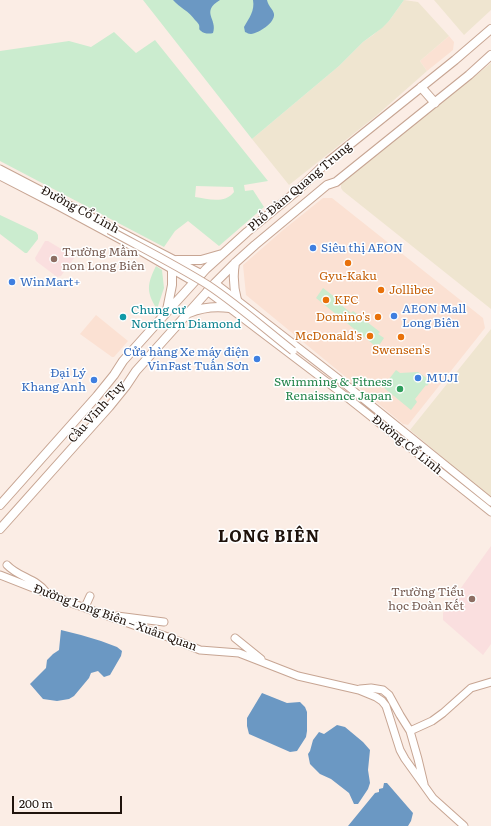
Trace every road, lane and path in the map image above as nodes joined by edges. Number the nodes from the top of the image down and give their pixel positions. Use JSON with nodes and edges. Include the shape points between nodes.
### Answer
{"nodes":[{"id":1,"x":491,"y":29,"type":"edge"},
{"id":2,"x":491,"y":56,"type":"edge"},
{"id":3,"x":421,"y":87,"type":"junction"},
{"id":4,"x":434,"y":103,"type":"junction"},
{"id":5,"x":0,"y":169,"type":"edge"},
{"id":6,"x":0,"y":176,"type":"edge"},
{"id":7,"x":86,"y":217,"type":"junction"},
{"id":8,"x":224,"y":253,"type":"junction"},
{"id":9,"x":177,"y":260,"type":"junction"},
{"id":10,"x":234,"y":263,"type":"junction"},
{"id":11,"x":172,"y":270,"type":"junction"},
{"id":12,"x":202,"y":274,"type":"junction"},
{"id":13,"x":194,"y":282,"type":"junction"},
{"id":14,"x":215,"y":283,"type":"junction"},
{"id":15,"x":207,"y":291,"type":"junction"},
{"id":16,"x":237,"y":300,"type":"junction"},
{"id":17,"x":230,"y":308,"type":"junction"},
{"id":18,"x":166,"y":313,"type":"junction"},
{"id":19,"x":187,"y":314,"type":"junction"},
{"id":20,"x":293,"y":351,"type":"junction"},
{"id":21,"x":123,"y":361,"type":"joint"},
{"id":22,"x":315,"y":361,"type":"junction"},
{"id":23,"x":308,"y":368,"type":"junction"},
{"id":24,"x":136,"y":371,"type":"joint"},
{"id":25,"x":95,"y":394,"type":"junction"},
{"id":26,"x":107,"y":405,"type":"junction"},
{"id":27,"x":0,"y":497,"type":"edge"},
{"id":28,"x":491,"y":502,"type":"edge"},
{"id":29,"x":0,"y":505,"type":"edge"},
{"id":30,"x":491,"y":512,"type":"edge"},
{"id":31,"x":0,"y":521,"type":"edge"},
{"id":32,"x":0,"y":529,"type":"edge"},
{"id":33,"x":7,"y":566,"type":"dead end"},
{"id":34,"x":0,"y":575,"type":"edge"},
{"id":35,"x":48,"y":594,"type":"junction"},
{"id":36,"x":90,"y":596,"type":"dead end"},
{"id":37,"x":85,"y":607,"type":"junction"},
{"id":38,"x":104,"y":614,"type":"junction"},
{"id":39,"x":164,"y":622,"type":"dead end"},
{"id":40,"x":235,"y":638,"type":"dead end"},
{"id":41,"x":266,"y":663,"type":"junction"},
{"id":42,"x":491,"y":682,"type":"edge"},
{"id":43,"x":359,"y":690,"type":"junction"},
{"id":44,"x":410,"y":731,"type":"junction"},
{"id":45,"x":424,"y":786,"type":"junction"},
{"id":46,"x":464,"y":826,"type":"edge"}],
"edges":[{"from":1,"to":3,"type":"highway","name":"Phố Đàm Quang Trung"},
{"from":2,"to":4,"type":"highway","name":"Phố Đàm Quang Trung"},
{"from":3,"to":4,"type":"highway"},
{"from":3,"to":8,"type":"highway","name":"Phố Đàm Quang Trung","via":[[323,166]]},
{"from":4,"to":10,"type":"highway","name":"Phố Đàm Quang Trung","via":[[336,182],[327,185]]},
{"from":5,"to":7,"type":"main road","name":"Đường Cổ Linh"},
{"from":6,"to":7,"type":"main road","name":"Đường Cổ Linh"},
{"from":7,"to":9,"type":"main road","name":"Đường Cổ Linh"},
{"from":7,"to":11,"type":"main road","name":"Đường Cổ Linh"},
{"from":7,"to":20,"type":"main road","bridge":true,"via":[[210,286]]},
{"from":8,"to":9,"type":"highway","via":[[202,260]]},
{"from":8,"to":12,"type":"highway","name":"Phố Đàm Quang Trung"},
{"from":9,"to":11,"type":"main road"},
{"from":9,"to":12,"type":"main road","name":"Đường Cổ Linh"},
{"from":10,"to":14,"type":"highway","name":"Phố Đàm Quang Trung"},
{"from":10,"to":16,"type":"highway"},
{"from":11,"to":13,"type":"main road","name":"Đường Cổ Linh"},
{"from":11,"to":18,"type":"highway","via":[[171,295]]},
{"from":12,"to":13,"type":"highway","name":"Phố Đàm Quang Trung"},
{"from":13,"to":18,"type":"highway","name":"Phố Đàm Quang Trung"},
{"from":14,"to":15,"type":"highway","name":"Phố Đàm Quang Trung"},
{"from":14,"to":16,"type":"main road","name":"Đường Cổ Linh"},
{"from":15,"to":17,"type":"main road","name":"Đường Cổ Linh"},
{"from":15,"to":19,"type":"highway","name":"Phố Đàm Quang Trung"},
{"from":16,"to":17,"type":"main road"},
{"from":16,"to":22,"type":"main road","name":"Đường Cổ Linh"},
{"from":17,"to":19,"type":"highway","via":[[208,307]]},
{"from":17,"to":23,"type":"main road","name":"Đường Cổ Linh"},
{"from":18,"to":21,"type":"highway","name":"Phố Đàm Quang Trung"},
{"from":19,"to":24,"type":"highway","name":"Phố Đàm Quang Trung"},
{"from":20,"to":22,"type":"main road"},
{"from":20,"to":23,"type":"main road"},
{"from":21,"to":25,"type":"highway","name":"Cầu Vĩnh Tuy","via":[[114,376]]},
{"from":22,"to":28,"type":"main road","name":"Đường Cổ Linh"},
{"from":23,"to":30,"type":"main road","name":"Đường Cổ Linh"},
{"from":24,"to":26,"type":"highway","name":"Cầu Vĩnh Tuy","via":[[122,383]]},
{"from":25,"to":27,"type":"highway","name":"Cầu Vĩnh Tuy"},
{"from":25,"to":29,"type":"highway","name":"Cầu Vĩnh Tuy"},
{"from":26,"to":31,"type":"highway","name":"Cầu Vĩnh Tuy"},
{"from":26,"to":32,"type":"highway","name":"Cầu Vĩnh Tuy","via":[[80,440]]},
{"from":33,"to":35,"type":"main road","via":[[40,586]]},
{"from":34,"to":35,"type":"main road","name":"Đường Long Biên – Xuân Quan"},
{"from":35,"to":37,"type":"main road","name":"Đường Long Biên – Xuân Quan"},
{"from":36,"to":37,"type":"main road"},
{"from":37,"to":38,"type":"main road","name":"Đường Long Biên – Xuân Quan"},
{"from":38,"to":39,"type":"main road"},
{"from":38,"to":41,"type":"main road","name":"Đường Long Biên – Xuân Quan","via":[[200,650],[239,653]]},
{"from":40,"to":41,"type":"main road"},
{"from":41,"to":43,"type":"main road","name":"Đường Long Biên – Xuân Quan","via":[[310,682]]},
{"from":42,"to":44,"type":"main road","via":[[471,688],[437,718]]},
{"from":43,"to":44,"type":"main road","via":[[371,688],[386,692]]},
{"from":43,"to":45,"type":"main road","name":"Đường Long Biên – Xuân Quan","via":[[376,697],[384,704],[400,750]]},
{"from":44,"to":45,"type":"main road"},
{"from":45,"to":46,"type":"main road","name":"Đường Long Biên – Xuân Quan","via":[[433,798]]}]}
